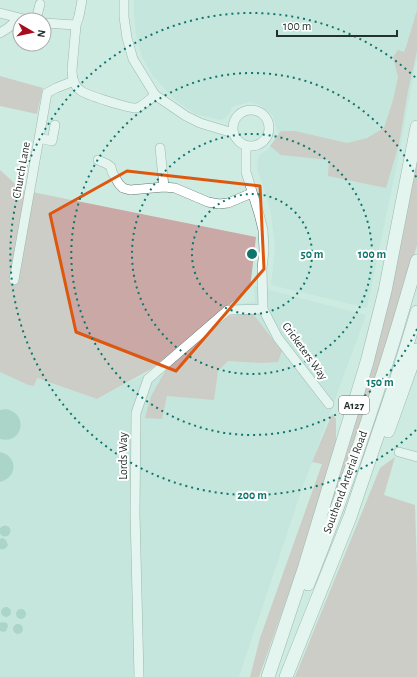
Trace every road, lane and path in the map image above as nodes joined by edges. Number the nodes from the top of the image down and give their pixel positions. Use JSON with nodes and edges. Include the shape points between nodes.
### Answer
{"nodes":[{"id":1,"x":82,"y":0,"type":"edge"},
{"id":2,"x":124,"y":0,"type":"edge"},
{"id":3,"x":40,"y":4,"type":"dead end"},
{"id":4,"x":38,"y":12,"type":"edge"},
{"id":5,"x":0,"y":13,"type":"edge"},
{"id":6,"x":12,"y":16,"type":"edge"},
{"id":7,"x":52,"y":24,"type":"edge"},
{"id":8,"x":76,"y":25,"type":"junction"},
{"id":9,"x":12,"y":26,"type":"edge"},
{"id":10,"x":0,"y":33,"type":"edge"},
{"id":11,"x":74,"y":81,"type":"junction"},
{"id":12,"x":155,"y":95,"type":"junction"},
{"id":13,"x":55,"y":125,"type":"dead end"},
{"id":14,"x":417,"y":127,"type":"edge"},
{"id":15,"x":233,"y":133,"type":"junction"},
{"id":16,"x":39,"y":138,"type":"junction"},
{"id":17,"x":246,"y":146,"type":"junction"},
{"id":18,"x":160,"y":148,"type":"dead end"},
{"id":19,"x":98,"y":160,"type":"dead end"},
{"id":20,"x":164,"y":187,"type":"junction"},
{"id":21,"x":252,"y":193,"type":"junction"},
{"id":22,"x":417,"y":261,"type":"edge"},
{"id":23,"x":14,"y":280,"type":"dead end"},
{"id":24,"x":263,"y":309,"type":"junction"},
{"id":25,"x":417,"y":312,"type":"edge"},
{"id":26,"x":417,"y":350,"type":"edge"},
{"id":27,"x":329,"y":404,"type":"dead end"},
{"id":28,"x":399,"y":452,"type":"dead end"},
{"id":29,"x":417,"y":457,"type":"edge"},
{"id":30,"x":350,"y":517,"type":"junction"},
{"id":31,"x":139,"y":677,"type":"edge"},
{"id":32,"x":269,"y":677,"type":"edge"},
{"id":33,"x":286,"y":677,"type":"edge"}],
"edges":[{"from":1,"to":8,"type":"street"},
{"from":2,"to":12,"type":"street","via":[[127,38],[133,59]]},
{"from":3,"to":4,"type":"street"},
{"from":5,"to":6,"type":"street"},
{"from":7,"to":8,"type":"street"},
{"from":8,"to":11,"type":"street","via":[[72,70]]},
{"from":9,"to":10,"type":"street"},
{"from":11,"to":12,"type":"street","via":[[77,88],[85,93],[129,107],[136,108]]},
{"from":11,"to":16,"type":"street","name":"Church Lane","via":[[47,93]]},
{"from":12,"to":15,"type":"street","via":[[200,124]]},
{"from":13,"to":16,"type":"street","via":[[52,141]]},
{"from":14,"to":32,"type":"highway","number":"A127","via":[[385,291],[367,362]]},
{"from":15,"to":17,"type":"street","via":[[240,144]]},
{"from":15,"to":17,"type":"street","via":[[232,125],[242,112],[251,110],[263,115],[268,121],[269,132],[266,139],[253,147]]},
{"from":16,"to":23,"type":"street","name":"Church Lane"},
{"from":17,"to":21,"type":"street","name":"Cricketers Way","via":[[246,172]]},
{"from":18,"to":20,"type":"street"},
{"from":19,"to":20,"type":"street","via":[[111,167],[123,188],[130,190]]},
{"from":20,"to":21,"type":"street","via":[[175,188],[219,204]]},
{"from":21,"to":24,"type":"street","name":"Cricketers Way","via":[[263,230]]},
{"from":22,"to":32,"type":"highway","name":"Southend Arterial Road","number":"A127","via":[[335,513]]},
{"from":24,"to":27,"type":"street","name":"Cricketers Way","via":[[278,338]]},
{"from":24,"to":31,"type":"street","name":"Lords Way","via":[[228,310],[148,379],[136,413],[135,513]]},
{"from":25,"to":30,"type":"highway","name":"Southend Arterial Road","number":"A127"},
{"from":26,"to":30,"type":"highway","number":"A127","via":[[391,424]]},
{"from":28,"to":29,"type":"street"},
{"from":30,"to":33,"type":"highway","name":"Southend Arterial Road","number":"A127"}]}
